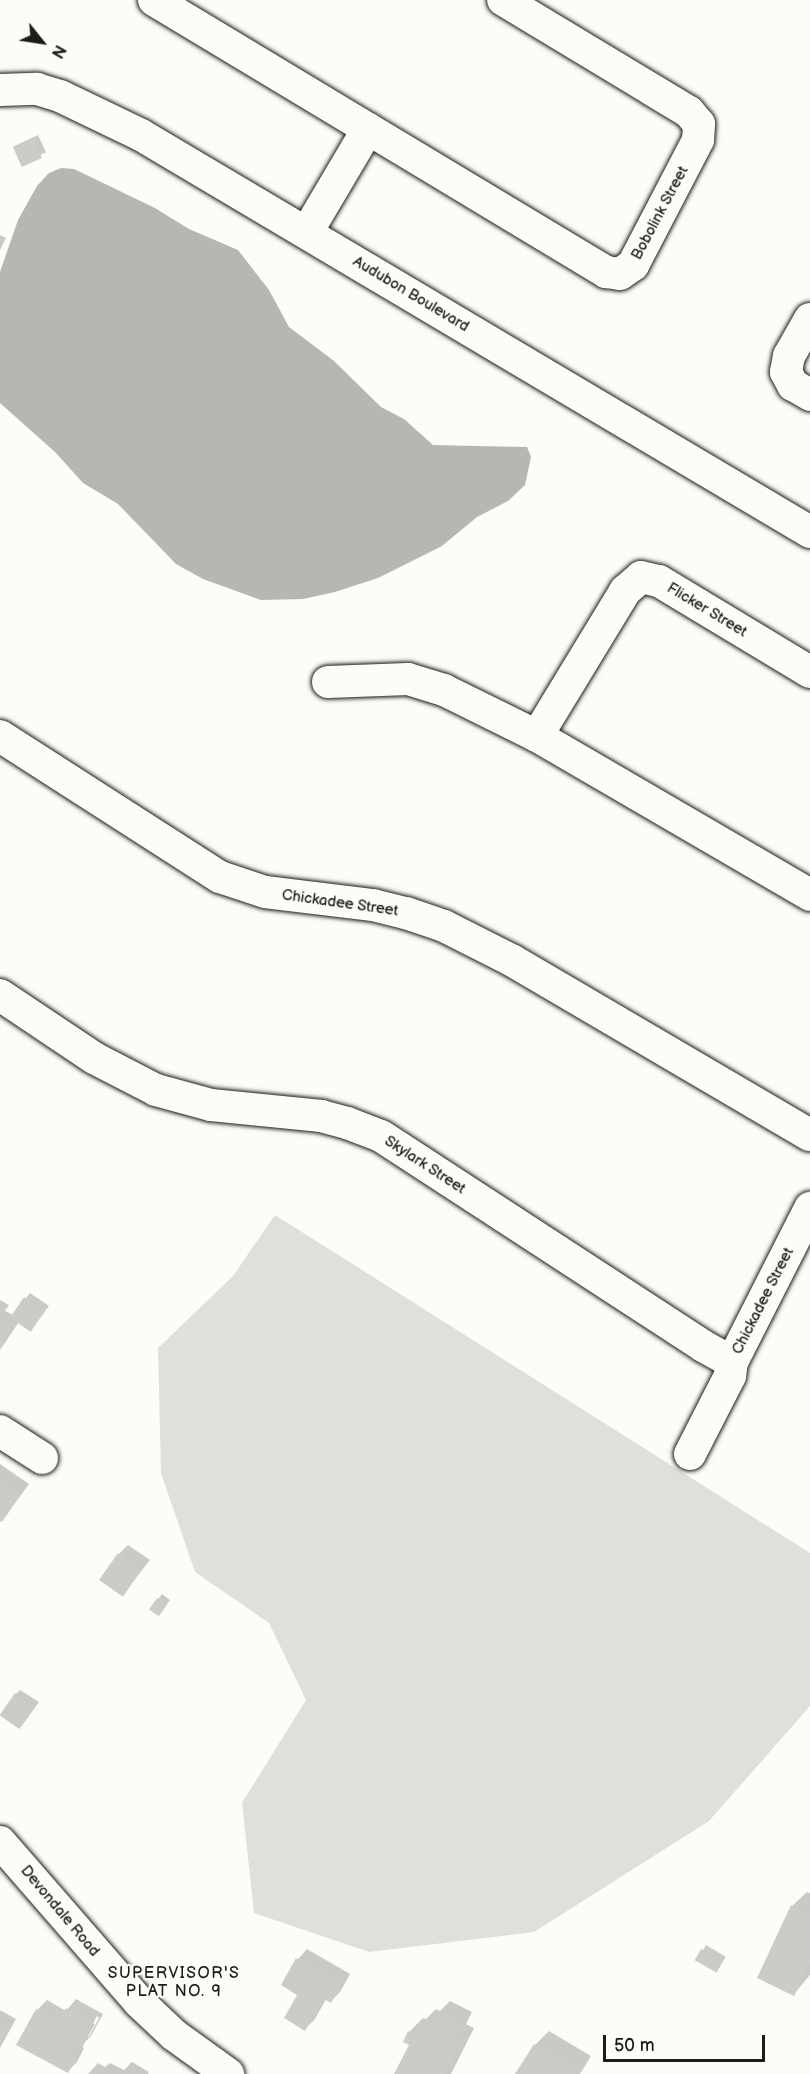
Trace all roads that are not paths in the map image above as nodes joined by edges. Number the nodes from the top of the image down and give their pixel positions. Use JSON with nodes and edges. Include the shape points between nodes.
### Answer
{"nodes":[{"id":1,"x":154,"y":0,"type":"edge"},
{"id":2,"x":503,"y":0,"type":"edge"},
{"id":3,"x":0,"y":90,"type":"edge"},
{"id":4,"x":368,"y":129,"type":"junction"},
{"id":5,"x":307,"y":232,"type":"junction"},
{"id":6,"x":810,"y":318,"type":"edge"},
{"id":7,"x":810,"y":395,"type":"edge"},
{"id":8,"x":810,"y":532,"type":"edge"},
{"id":9,"x":810,"y":672,"type":"edge"},
{"id":10,"x":328,"y":682,"type":"dead end"},
{"id":11,"x":0,"y":736,"type":"edge"},
{"id":12,"x":537,"y":736,"type":"junction"},
{"id":13,"x":810,"y":895,"type":"edge"},
{"id":14,"x":0,"y":995,"type":"edge"},
{"id":15,"x":810,"y":1135,"type":"edge"},
{"id":16,"x":810,"y":1208,"type":"edge"},
{"id":17,"x":732,"y":1362,"type":"junction"},
{"id":18,"x":0,"y":1431,"type":"edge"},
{"id":19,"x":690,"y":1454,"type":"dead end"},
{"id":20,"x":42,"y":1458,"type":"dead end"},
{"id":21,"x":0,"y":1842,"type":"edge"},
{"id":22,"x":228,"y":2074,"type":"edge"}],
"edges":[{"from":1,"to":4,"type":"street","name":"Bobolink Street"},
{"from":2,"to":4,"type":"street","name":"Bobolink Street","via":[[689,112],[699,124],[698,140],[633,265],[620,274],[606,272]]},
{"from":3,"to":5,"type":"street","name":"Audubon Boulevard","via":[[37,90],[84,105]]},
{"from":4,"to":5,"type":"street"},
{"from":5,"to":8,"type":"street","name":"Audubon Boulevard"},
{"from":6,"to":7,"type":"street","via":[[789,356],[786,372],[794,385]]},
{"from":9,"to":12,"type":"street","name":"Flicker Street","via":[[658,581],[641,577],[625,591]]},
{"from":10,"to":12,"type":"street","via":[[423,682]]},
{"from":11,"to":15,"type":"street","name":"Chickadee Street","via":[[220,877],[265,892],[374,905],[444,926],[513,961]]},
{"from":12,"to":13,"type":"street"},
{"from":14,"to":17,"type":"street","name":"Skylark Street","via":[[94,1058],[156,1090],[223,1107],[321,1116],[381,1136]]},
{"from":16,"to":17,"type":"street","name":"Chickadee Street"},
{"from":17,"to":19,"type":"street","via":[[730,1376]]},
{"from":18,"to":20,"type":"street"},
{"from":21,"to":22,"type":"street","name":"Devondale Road","via":[[139,2002],[180,2040]]}]}
